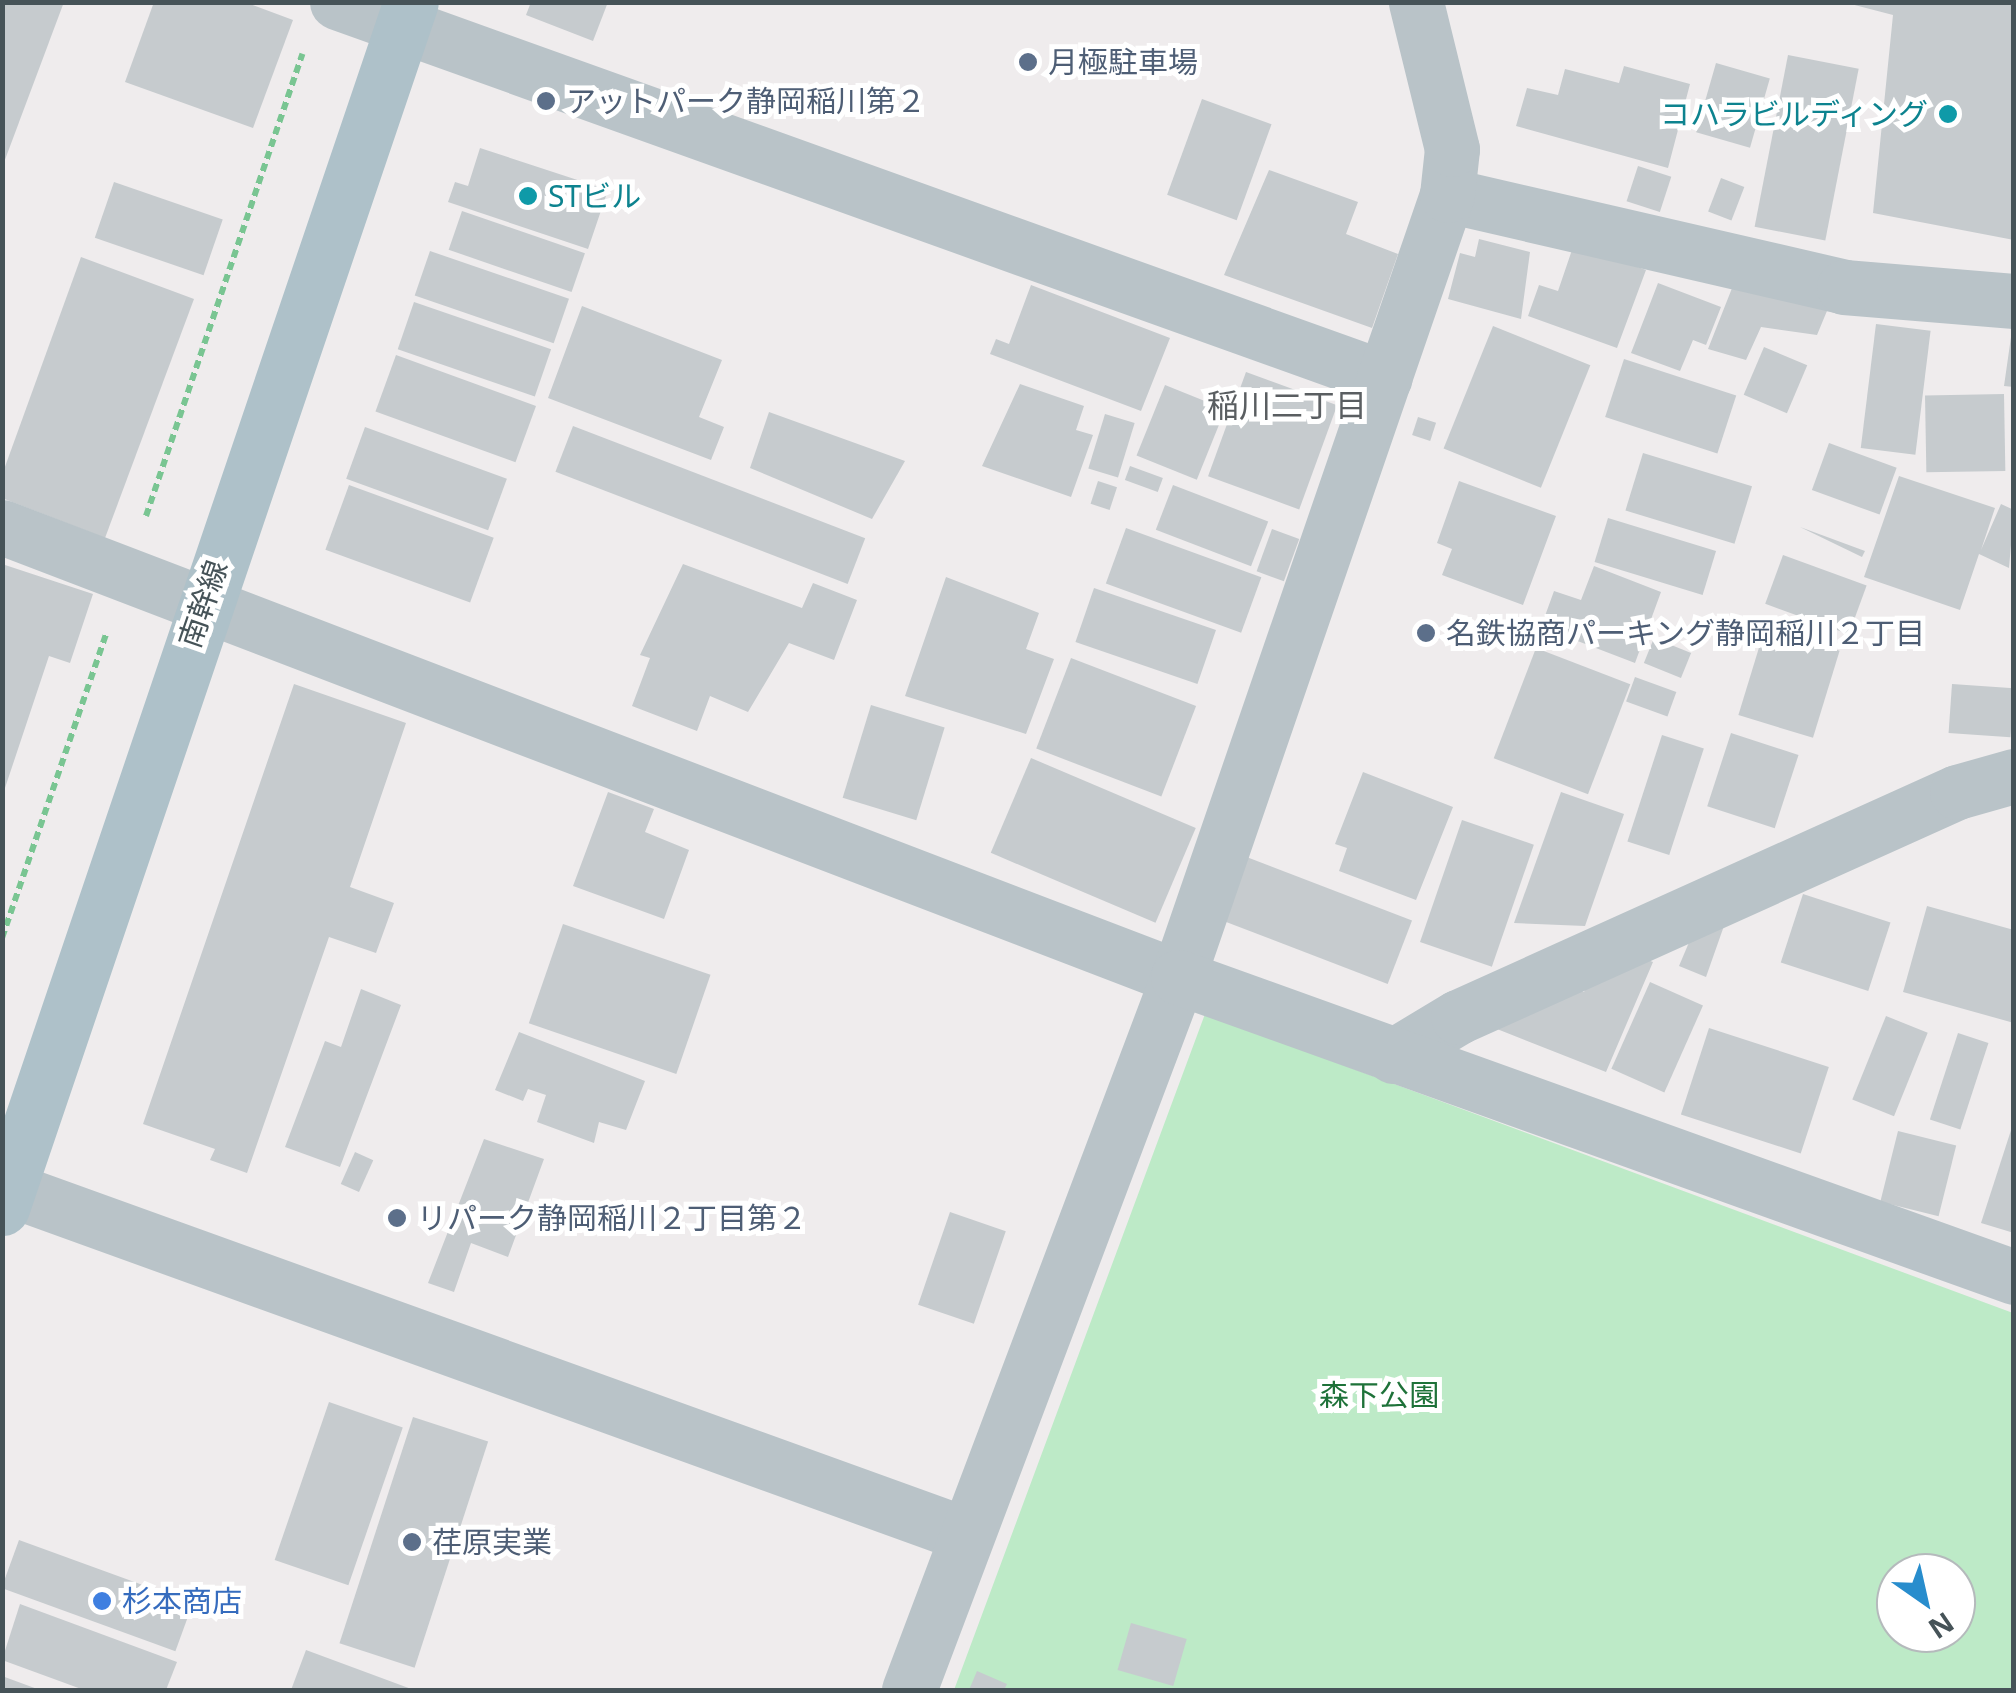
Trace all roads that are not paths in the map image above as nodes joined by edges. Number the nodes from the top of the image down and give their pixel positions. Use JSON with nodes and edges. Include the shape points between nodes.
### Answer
{"nodes":[{"id":1,"x":1416,"y":2,"type":"edge"},
{"id":2,"x":407,"y":15,"type":"edge"},
{"id":3,"x":322,"y":21,"type":"edge"},
{"id":4,"x":1446,"y":195,"type":"junction"},
{"id":5,"x":2014,"y":302,"type":"edge"},
{"id":6,"x":1385,"y":378,"type":"junction"},
{"id":7,"x":2,"y":527,"type":"edge"},
{"id":8,"x":205,"y":598,"type":"junction"},
{"id":9,"x":2014,"y":776,"type":"edge"},
{"id":10,"x":1178,"y":978,"type":"junction"},
{"id":11,"x":1392,"y":1056,"type":"junction"},
{"id":12,"x":8,"y":1184,"type":"edge"},
{"id":13,"x":2014,"y":1277,"type":"edge"},
{"id":14,"x":965,"y":1534,"type":"junction"},
{"id":15,"x":910,"y":1690,"type":"edge"}],
"edges":[{"from":1,"to":4,"type":"street","via":[[1452,149]]},
{"from":2,"to":3,"type":"street"},
{"from":2,"to":6,"type":"street"},
{"from":2,"to":8,"type":"main road","name":"南幹線"},
{"from":4,"to":5,"type":"street","via":[[1844,287]]},
{"from":4,"to":6,"type":"street"},
{"from":6,"to":10,"type":"street"},
{"from":7,"to":8,"type":"street"},
{"from":8,"to":10,"type":"street"},
{"from":8,"to":12,"type":"main road","name":"南幹線"},
{"from":9,"to":11,"type":"street","via":[[1958,792],[1458,1017]]},
{"from":10,"to":11,"type":"street"},
{"from":10,"to":14,"type":"street"},
{"from":11,"to":13,"type":"street"},
{"from":12,"to":14,"type":"street"},
{"from":14,"to":15,"type":"street"}]}
